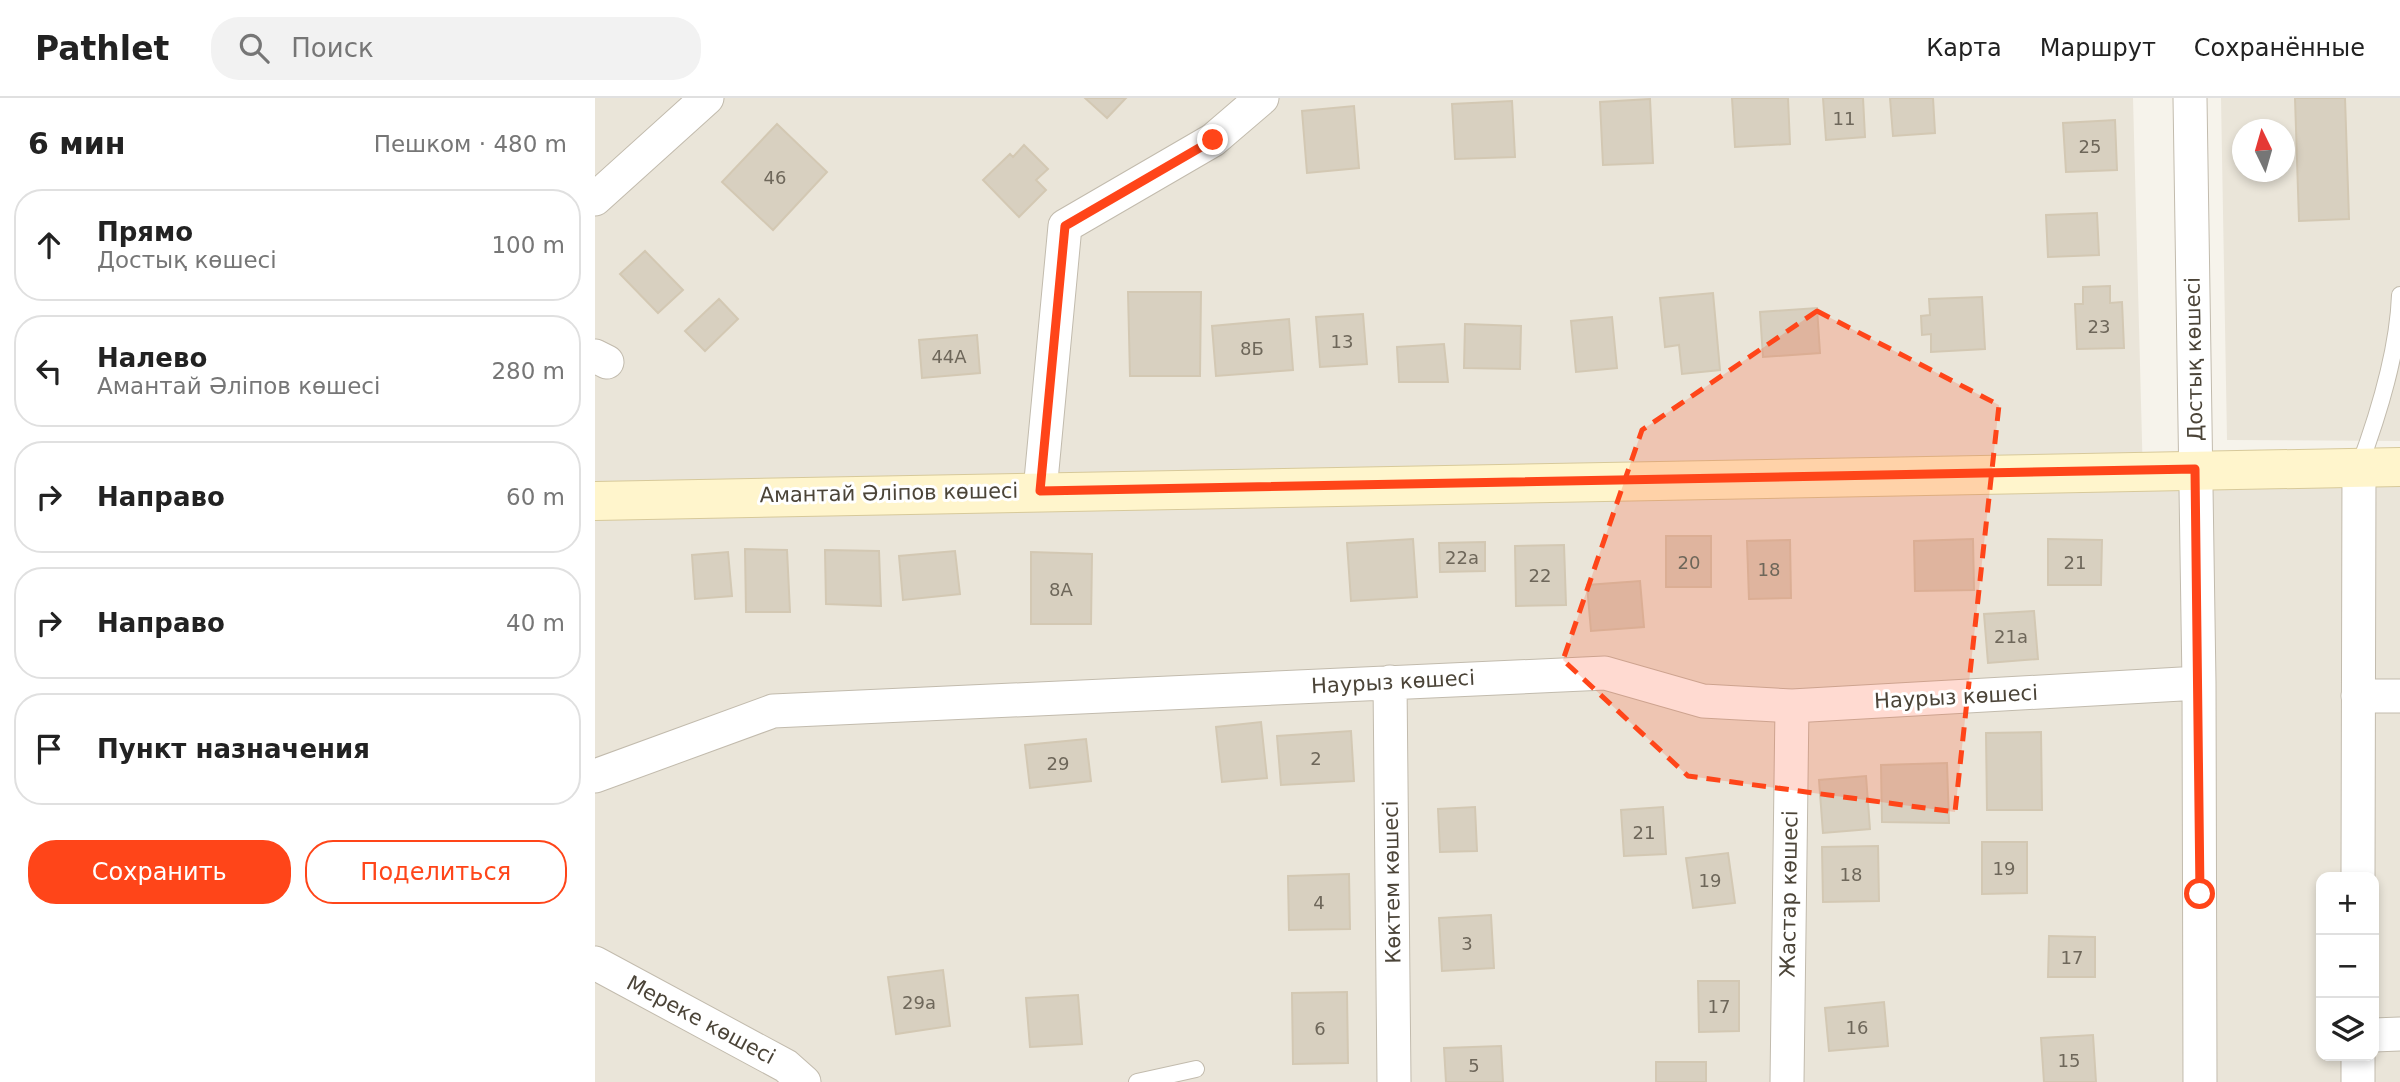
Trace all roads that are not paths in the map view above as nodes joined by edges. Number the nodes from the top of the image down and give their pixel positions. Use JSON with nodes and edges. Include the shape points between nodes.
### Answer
{"nodes":[{"id":1,"x":707,"y":98,"type":"edge"},
{"id":2,"x":1262,"y":98,"type":"edge"},
{"id":3,"x":2190,"y":98,"type":"edge"},
{"id":4,"x":595,"y":199,"type":"edge"},
{"id":5,"x":2400,"y":295,"type":"edge"},
{"id":6,"x":2400,"y":323,"type":"edge"},
{"id":7,"x":2359,"y":467,"type":"junction"},
{"id":8,"x":2400,"y":467,"type":"edge"},
{"id":9,"x":2195,"y":469,"type":"junction"},
{"id":10,"x":1040,"y":491,"type":"junction"},
{"id":11,"x":595,"y":500,"type":"edge"},
{"id":12,"x":1390,"y":682,"type":"junction"},
{"id":13,"x":2199,"y":682,"type":"junction"},
{"id":14,"x":2358,"y":696,"type":"junction"},
{"id":15,"x":2400,"y":696,"type":"edge"},
{"id":16,"x":1792,"y":706,"type":"junction"},
{"id":17,"x":595,"y":776,"type":"edge"},
{"id":18,"x":2358,"y":872,"type":"edge"},
{"id":19,"x":595,"y":963,"type":"edge"},
{"id":20,"x":2400,"y":1034,"type":"edge"},
{"id":21,"x":2379,"y":1035,"type":"edge"},
{"id":22,"x":2358,"y":1061,"type":"edge"},
{"id":23,"x":1196,"y":1069,"type":"dead end"},
{"id":24,"x":804,"y":1082,"type":"edge"},
{"id":25,"x":1137,"y":1082,"type":"edge"},
{"id":26,"x":1394,"y":1082,"type":"edge"},
{"id":27,"x":1787,"y":1082,"type":"edge"},
{"id":28,"x":2200,"y":1082,"type":"edge"},
{"id":29,"x":2358,"y":1082,"type":"edge"}],
"edges":[{"from":1,"to":4,"type":"street"},
{"from":2,"to":10,"type":"street","via":[[1213,140],[1065,226]]},
{"from":3,"to":9,"type":"street","name":"Достық көшесі"},
{"from":5,"to":6,"type":"lane"},
{"from":6,"to":7,"type":"lane"},
{"from":7,"to":8,"type":"main road","name":"Амантай Әліпов көшесі"},
{"from":7,"to":9,"type":"main road","name":"Амантай Әліпов көшесі"},
{"from":7,"to":14,"type":"street"},
{"from":9,"to":10,"type":"main road","name":"Амантай Әліпов көшесі"},
{"from":9,"to":13,"type":"street","name":"Достық көшесі"},
{"from":10,"to":11,"type":"main road","name":"Амантай Әліпов көшесі"},
{"from":12,"to":16,"type":"street","name":"Наурыз көшесі","via":[[1605,673],[1703,701]]},
{"from":12,"to":17,"type":"street","name":"Наурыз көшесі","via":[[773,711]]},
{"from":12,"to":26,"type":"street","name":"Көктем көшесі"},
{"from":13,"to":16,"type":"street","name":"Наурыз көшесі"},
{"from":13,"to":28,"type":"street","name":"Достық көшесі"},
{"from":14,"to":15,"type":"street"},
{"from":14,"to":18,"type":"street"},
{"from":16,"to":27,"type":"street","name":"Жастар көшесі"},
{"from":19,"to":24,"type":"street","name":"Мереке көшесі","via":[[786,1066]]},
{"from":20,"to":21,"type":"street"},
{"from":22,"to":29,"type":"street"},
{"from":23,"to":25,"type":"lane"}]}
